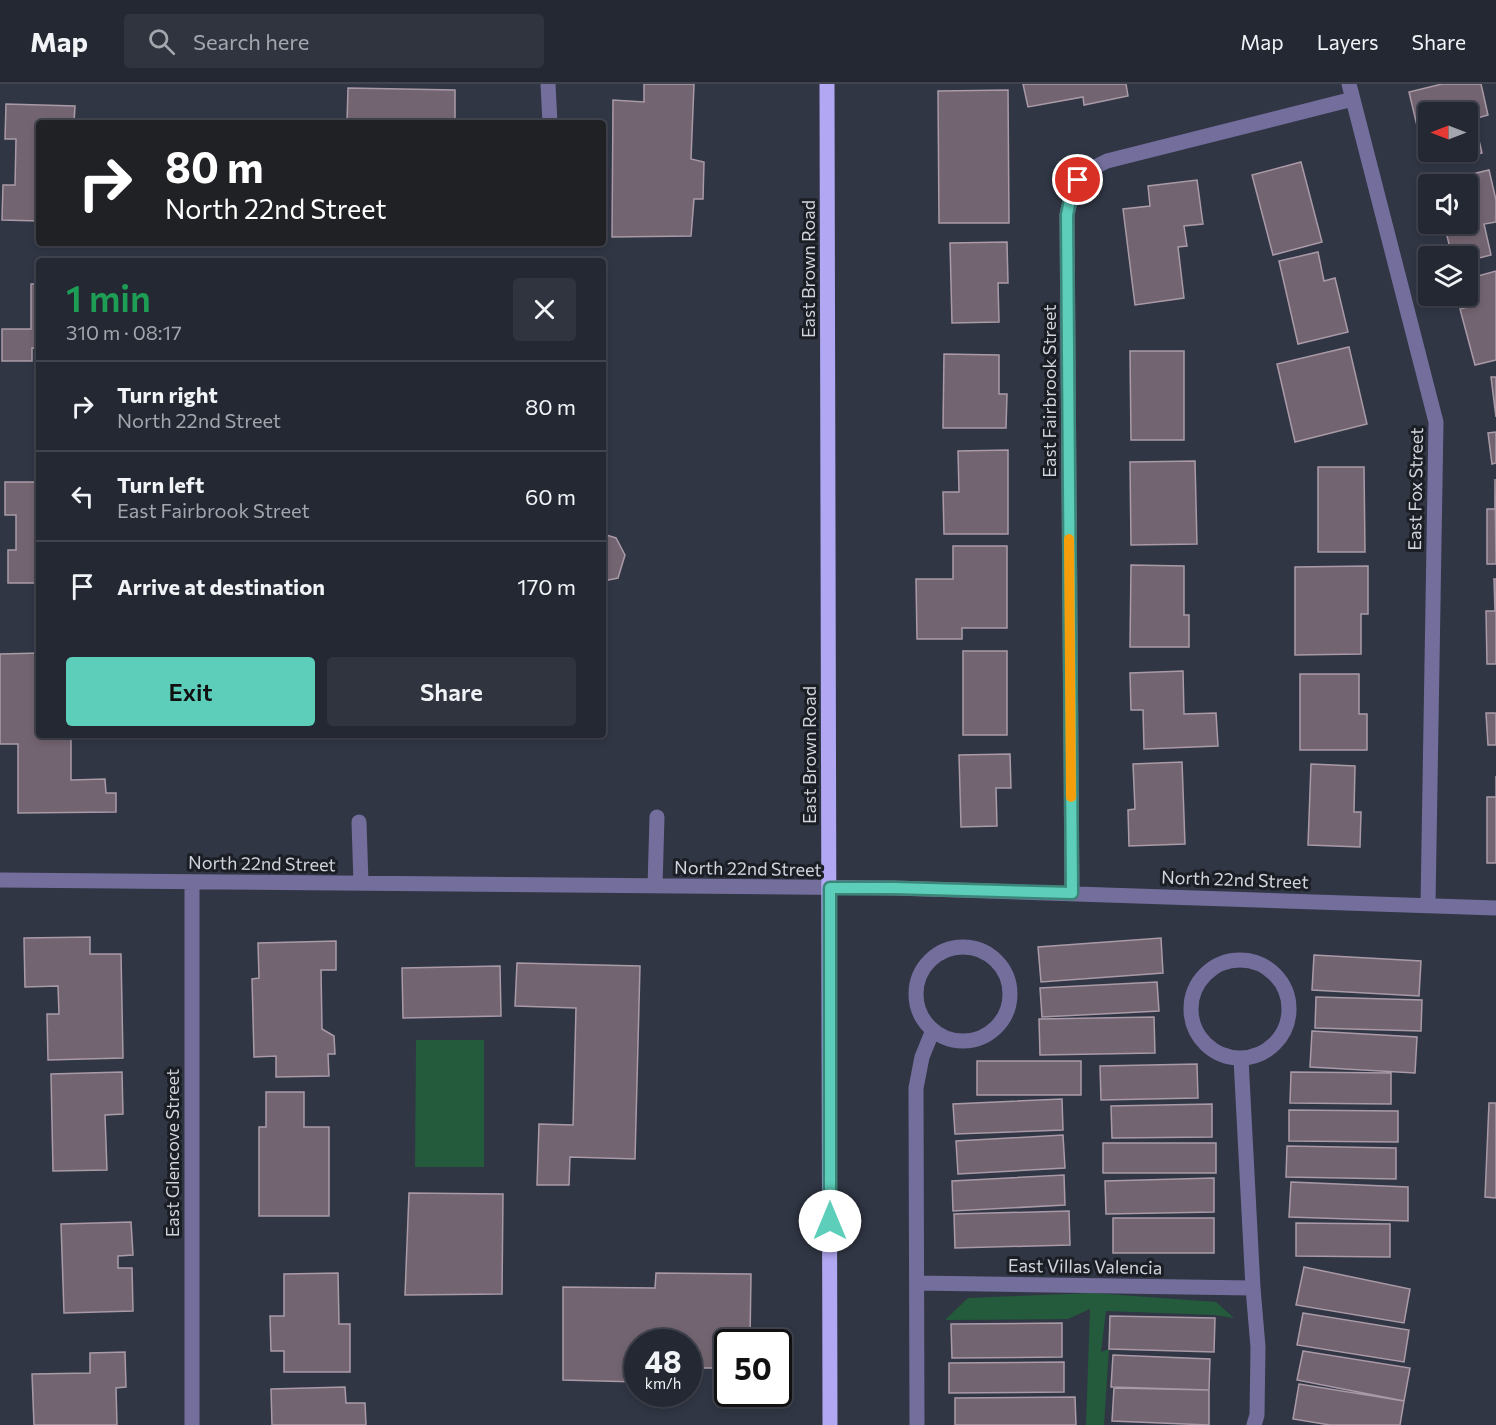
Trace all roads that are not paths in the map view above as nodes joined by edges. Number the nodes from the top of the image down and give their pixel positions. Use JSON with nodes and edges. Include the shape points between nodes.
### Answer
{"nodes":[{"id":1,"x":548,"y":84,"type":"edge"},
{"id":2,"x":827,"y":84,"type":"edge"},
{"id":3,"x":1351,"y":92,"type":"edge"},
{"id":4,"x":550,"y":120,"type":"edge"},
{"id":5,"x":657,"y":817,"type":"dead end"},
{"id":6,"x":359,"y":822,"type":"dead end"},
{"id":7,"x":0,"y":880,"type":"edge"},
{"id":8,"x":192,"y":882,"type":"junction"},
{"id":9,"x":361,"y":883,"type":"junction"},
{"id":10,"x":655,"y":886,"type":"junction"},
{"id":11,"x":830,"y":888,"type":"junction"},
{"id":12,"x":1072,"y":893,"type":"junction"},
{"id":13,"x":1428,"y":905,"type":"junction"},
{"id":14,"x":1496,"y":908,"type":"edge"},
{"id":15,"x":933,"y":1030,"type":"junction"},
{"id":16,"x":1241,"y":1059,"type":"junction"},
{"id":17,"x":917,"y":1283,"type":"junction"},
{"id":18,"x":1253,"y":1288,"type":"junction"},
{"id":19,"x":192,"y":1425,"type":"edge"},
{"id":20,"x":830,"y":1425,"type":"edge"},
{"id":21,"x":917,"y":1425,"type":"edge"},
{"id":22,"x":1254,"y":1425,"type":"edge"}],
"edges":[{"from":1,"to":4,"type":"street"},
{"from":2,"to":11,"type":"main road","name":"East Brown Road"},
{"from":3,"to":12,"type":"street","name":"East Fairbrook Street","via":[[1107,161],[1078,180],[1071,195],[1067,215]]},
{"from":3,"to":13,"type":"street","name":"East Fox Street","via":[[1436,422]]},
{"from":5,"to":10,"type":"street"},
{"from":6,"to":9,"type":"street"},
{"from":7,"to":8,"type":"street","name":"North 22nd Street"},
{"from":8,"to":9,"type":"street","name":"North 22nd Street"},
{"from":8,"to":19,"type":"street","name":"East Glencove Street"},
{"from":9,"to":10,"type":"street","name":"North 22nd Street"},
{"from":10,"to":11,"type":"street","name":"North 22nd Street"},
{"from":11,"to":12,"type":"street","name":"North 22nd Street"},
{"from":11,"to":20,"type":"main road","name":"East Brown Road"},
{"from":12,"to":13,"type":"street","name":"North 22nd Street"},
{"from":13,"to":14,"type":"street","name":"North 22nd Street"},
{"from":15,"to":15,"type":"street","via":[[943,1037],[967,1041],[999,1024],[1006,1013],[1009,989],[1007,977],[993,957],[976,949],[958,947],[935,955],[926,964],[916,986],[916,998],[924,1021]]},
{"from":15,"to":17,"type":"street","via":[[916,1088]]},
{"from":16,"to":16,"type":"street","via":[[1272,1047],[1288,1020],[1289,1004],[1276,975],[1263,965],[1232,960],[1216,965],[1204,975],[1190,1004],[1198,1036],[1210,1049]]},
{"from":16,"to":18,"type":"street"},
{"from":17,"to":18,"type":"street","name":"East Villas Valencia"},
{"from":17,"to":21,"type":"street"},
{"from":18,"to":22,"type":"street","via":[[1258,1347]]}]}
